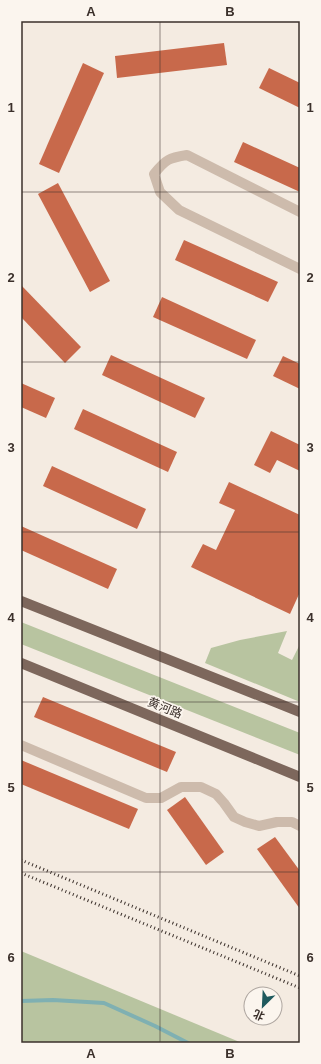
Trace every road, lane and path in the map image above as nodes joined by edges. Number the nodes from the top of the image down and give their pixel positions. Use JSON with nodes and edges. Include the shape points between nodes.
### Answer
{"nodes":[{"id":1,"x":300,"y":212,"type":"edge"},
{"id":2,"x":300,"y":269,"type":"edge"},
{"id":3,"x":21,"y":601,"type":"edge"},
{"id":4,"x":21,"y":663,"type":"edge"},
{"id":5,"x":300,"y":712,"type":"edge"},
{"id":6,"x":21,"y":745,"type":"edge"},
{"id":7,"x":299,"y":776,"type":"edge"},
{"id":8,"x":300,"y":826,"type":"edge"}],
"edges":[{"from":1,"to":2,"type":"street","via":[[187,155],[170,158],[154,174],[160,192],[179,210]]},
{"from":3,"to":5,"type":"main road"},
{"from":4,"to":7,"type":"main road","name":"黄河路"},
{"from":6,"to":8,"type":"street","via":[[146,798],[161,798],[182,787],[201,787],[216,794],[234,817],[245,822],[259,826],[292,822]]}]}
